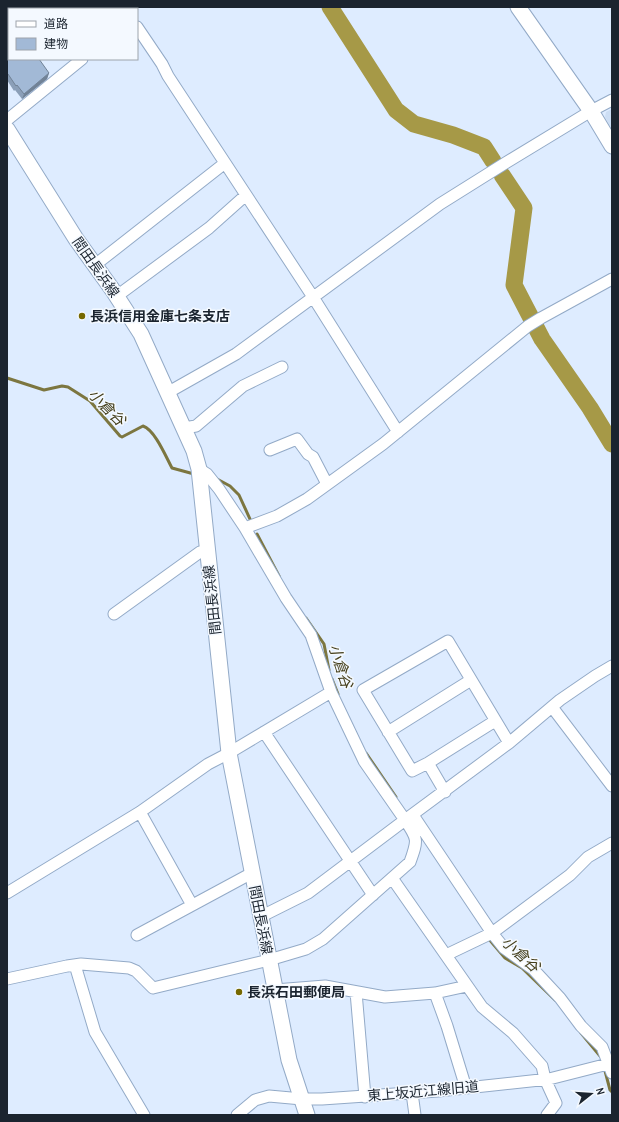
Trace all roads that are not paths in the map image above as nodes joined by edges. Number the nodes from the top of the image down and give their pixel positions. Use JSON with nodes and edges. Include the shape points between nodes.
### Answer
{"nodes":[{"id":1,"x":518,"y":7,"type":"edge"},
{"id":2,"x":138,"y":28,"type":"edge"},
{"id":3,"x":81,"y":60,"type":"edge"},
{"id":4,"x":612,"y":100,"type":"edge"},
{"id":5,"x":591,"y":111,"type":"junction"},
{"id":6,"x":7,"y":120,"type":"edge"},
{"id":7,"x":7,"y":129,"type":"edge"},
{"id":8,"x":612,"y":146,"type":"edge"},
{"id":9,"x":225,"y":163,"type":"junction"},
{"id":10,"x":246,"y":195,"type":"junction"},
{"id":11,"x":95,"y":265,"type":"junction"},
{"id":12,"x":612,"y":279,"type":"edge"},
{"id":13,"x":117,"y":296,"type":"junction"},
{"id":14,"x":313,"y":297,"type":"junction"},
{"id":15,"x":282,"y":367,"type":"dead end"},
{"id":16,"x":167,"y":393,"type":"junction"},
{"id":17,"x":184,"y":428,"type":"junction"},
{"id":18,"x":398,"y":432,"type":"junction"},
{"id":19,"x":270,"y":450,"type":"dead end"},
{"id":20,"x":199,"y":469,"type":"junction"},
{"id":21,"x":327,"y":484,"type":"junction"},
{"id":22,"x":245,"y":528,"type":"junction"},
{"id":23,"x":207,"y":550,"type":"junction"},
{"id":24,"x":114,"y":614,"type":"dead end"},
{"id":25,"x":612,"y":666,"type":"edge"},
{"id":26,"x":471,"y":680,"type":"junction"},
{"id":27,"x":331,"y":692,"type":"junction"},
{"id":28,"x":552,"y":707,"type":"junction"},
{"id":29,"x":495,"y":721,"type":"junction"},
{"id":30,"x":264,"y":732,"type":"junction"},
{"id":31,"x":388,"y":732,"type":"junction"},
{"id":32,"x":509,"y":743,"type":"junction"},
{"id":33,"x":229,"y":753,"type":"junction"},
{"id":34,"x":428,"y":763,"type":"junction"},
{"id":35,"x":612,"y":786,"type":"edge"},
{"id":36,"x":445,"y":792,"type":"junction"},
{"id":37,"x":140,"y":812,"type":"junction"},
{"id":38,"x":409,"y":818,"type":"junction"},
{"id":39,"x":612,"y":843,"type":"edge"},
{"id":40,"x":351,"y":860,"type":"junction"},
{"id":41,"x":252,"y":872,"type":"junction"},
{"id":42,"x":392,"y":878,"type":"junction"},
{"id":43,"x":7,"y":893,"type":"edge"},
{"id":44,"x":373,"y":895,"type":"junction"},
{"id":45,"x":192,"y":905,"type":"junction"},
{"id":46,"x":260,"y":917,"type":"junction"},
{"id":47,"x":492,"y":933,"type":"junction"},
{"id":48,"x":137,"y":935,"type":"dead end"},
{"id":49,"x":446,"y":955,"type":"junction"},
{"id":50,"x":269,"y":960,"type":"junction"},
{"id":51,"x":75,"y":965,"type":"junction"},
{"id":52,"x":7,"y":979,"type":"edge"},
{"id":53,"x":467,"y":986,"type":"junction"},
{"id":54,"x":275,"y":990,"type":"junction"},
{"id":55,"x":356,"y":992,"type":"junction"},
{"id":56,"x":435,"y":993,"type":"junction"},
{"id":57,"x":611,"y":1067,"type":"edge"},
{"id":58,"x":545,"y":1079,"type":"junction"},
{"id":59,"x":466,"y":1088,"type":"junction"},
{"id":60,"x":412,"y":1093,"type":"junction"},
{"id":61,"x":365,"y":1096,"type":"junction"},
{"id":62,"x":302,"y":1099,"type":"junction"},
{"id":63,"x":144,"y":1115,"type":"edge"},
{"id":64,"x":237,"y":1115,"type":"edge"},
{"id":65,"x":306,"y":1115,"type":"edge"},
{"id":66,"x":415,"y":1115,"type":"edge"},
{"id":67,"x":547,"y":1115,"type":"edge"}],
"edges":[{"from":1,"to":5,"type":"main road"},
{"from":2,"to":9,"type":"street"},
{"from":3,"to":6,"type":"street"},
{"from":4,"to":5,"type":"street"},
{"from":5,"to":8,"type":"main road"},
{"from":5,"to":14,"type":"street","via":[[440,204]]},
{"from":7,"to":11,"type":"main road","name":"間田長浜線"},
{"from":9,"to":10,"type":"street"},
{"from":9,"to":11,"type":"street"},
{"from":10,"to":13,"type":"street","via":[[209,228]]},
{"from":10,"to":14,"type":"street"},
{"from":11,"to":13,"type":"main road","name":"間田長浜線"},
{"from":12,"to":18,"type":"street","via":[[528,326]]},
{"from":13,"to":16,"type":"main road","name":"間田長浜線","via":[[141,334]]},
{"from":14,"to":16,"type":"street","via":[[236,354]]},
{"from":14,"to":18,"type":"street"},
{"from":15,"to":17,"type":"street","via":[[243,386],[196,426]]},
{"from":16,"to":17,"type":"main road","name":"間田長浜線"},
{"from":17,"to":20,"type":"main road","name":"間田長浜線"},
{"from":18,"to":21,"type":"street"},
{"from":19,"to":21,"type":"street","via":[[297,439],[313,457]]},
{"from":20,"to":22,"type":"street","via":[[207,474]]},
{"from":20,"to":23,"type":"main road","name":"間田長浜線"},
{"from":21,"to":22,"type":"street","via":[[277,516]]},
{"from":22,"to":27,"type":"street","via":[[310,635]]},
{"from":23,"to":24,"type":"street","via":[[200,552]]},
{"from":23,"to":33,"type":"main road","name":"間田長浜線"},
{"from":25,"to":28,"type":"street"},
{"from":26,"to":29,"type":"street"},
{"from":26,"to":31,"type":"street"},
{"from":26,"to":31,"type":"street","via":[[448,641],[363,690]]},
{"from":27,"to":30,"type":"street"},
{"from":27,"to":38,"type":"street","via":[[364,761]]},
{"from":28,"to":32,"type":"street"},
{"from":28,"to":35,"type":"street"},
{"from":29,"to":32,"type":"street"},
{"from":29,"to":34,"type":"street"},
{"from":30,"to":33,"type":"street"},
{"from":30,"to":40,"type":"street"},
{"from":31,"to":34,"type":"street","via":[[412,771]]},
{"from":32,"to":36,"type":"street"},
{"from":33,"to":37,"type":"street","via":[[208,764]]},
{"from":33,"to":41,"type":"main road","name":"間田長浜線"},
{"from":34,"to":36,"type":"street"},
{"from":36,"to":38,"type":"street"},
{"from":37,"to":43,"type":"street"},
{"from":37,"to":45,"type":"street"},
{"from":38,"to":40,"type":"street"},
{"from":38,"to":42,"type":"street","via":[[416,836],[416,846],[410,862]]},
{"from":38,"to":47,"type":"street"},
{"from":39,"to":47,"type":"street","via":[[588,857],[570,875]]},
{"from":40,"to":44,"type":"street"},
{"from":40,"to":46,"type":"street","via":[[308,892]]},
{"from":41,"to":45,"type":"street"},
{"from":41,"to":46,"type":"main road","name":"間田長浜線"},
{"from":42,"to":44,"type":"street"},
{"from":42,"to":49,"type":"street"},
{"from":44,"to":50,"type":"street","via":[[323,939],[306,949]]},
{"from":45,"to":48,"type":"street"},
{"from":46,"to":50,"type":"main road","name":"間田長浜線"},
{"from":47,"to":49,"type":"street"},
{"from":47,"to":57,"type":"street","via":[[504,948],[533,968],[560,998],[581,1026],[602,1047]]},
{"from":49,"to":53,"type":"street"},
{"from":50,"to":51,"type":"street","via":[[153,988],[136,971],[129,968]]},
{"from":50,"to":54,"type":"main road","name":"間田長浜線"},
{"from":51,"to":52,"type":"street"},
{"from":51,"to":63,"type":"street","via":[[94,1032]]},
{"from":53,"to":56,"type":"street"},
{"from":53,"to":58,"type":"street","via":[[482,1007],[513,1033],[542,1066]]},
{"from":54,"to":55,"type":"street","via":[[325,986]]},
{"from":54,"to":62,"type":"main road","name":"間田長浜線","via":[[289,1060]]},
{"from":55,"to":56,"type":"street","via":[[385,997]]},
{"from":55,"to":61,"type":"street"},
{"from":56,"to":59,"type":"street"},
{"from":57,"to":58,"type":"street","name":"東上坂近江線旧道"},
{"from":58,"to":59,"type":"street","name":"東上坂近江線旧道"},
{"from":58,"to":67,"type":"street","via":[[556,1103]]},
{"from":59,"to":60,"type":"street","name":"東上坂近江線旧道"},
{"from":60,"to":61,"type":"street","name":"東上坂近江線旧道"},
{"from":60,"to":66,"type":"street"},
{"from":61,"to":62,"type":"street","name":"東上坂近江線旧道"},
{"from":62,"to":64,"type":"street","name":"東上坂近江線旧道","via":[[270,1096],[255,1100]]},
{"from":62,"to":65,"type":"main road","name":"間田長浜線"}]}
